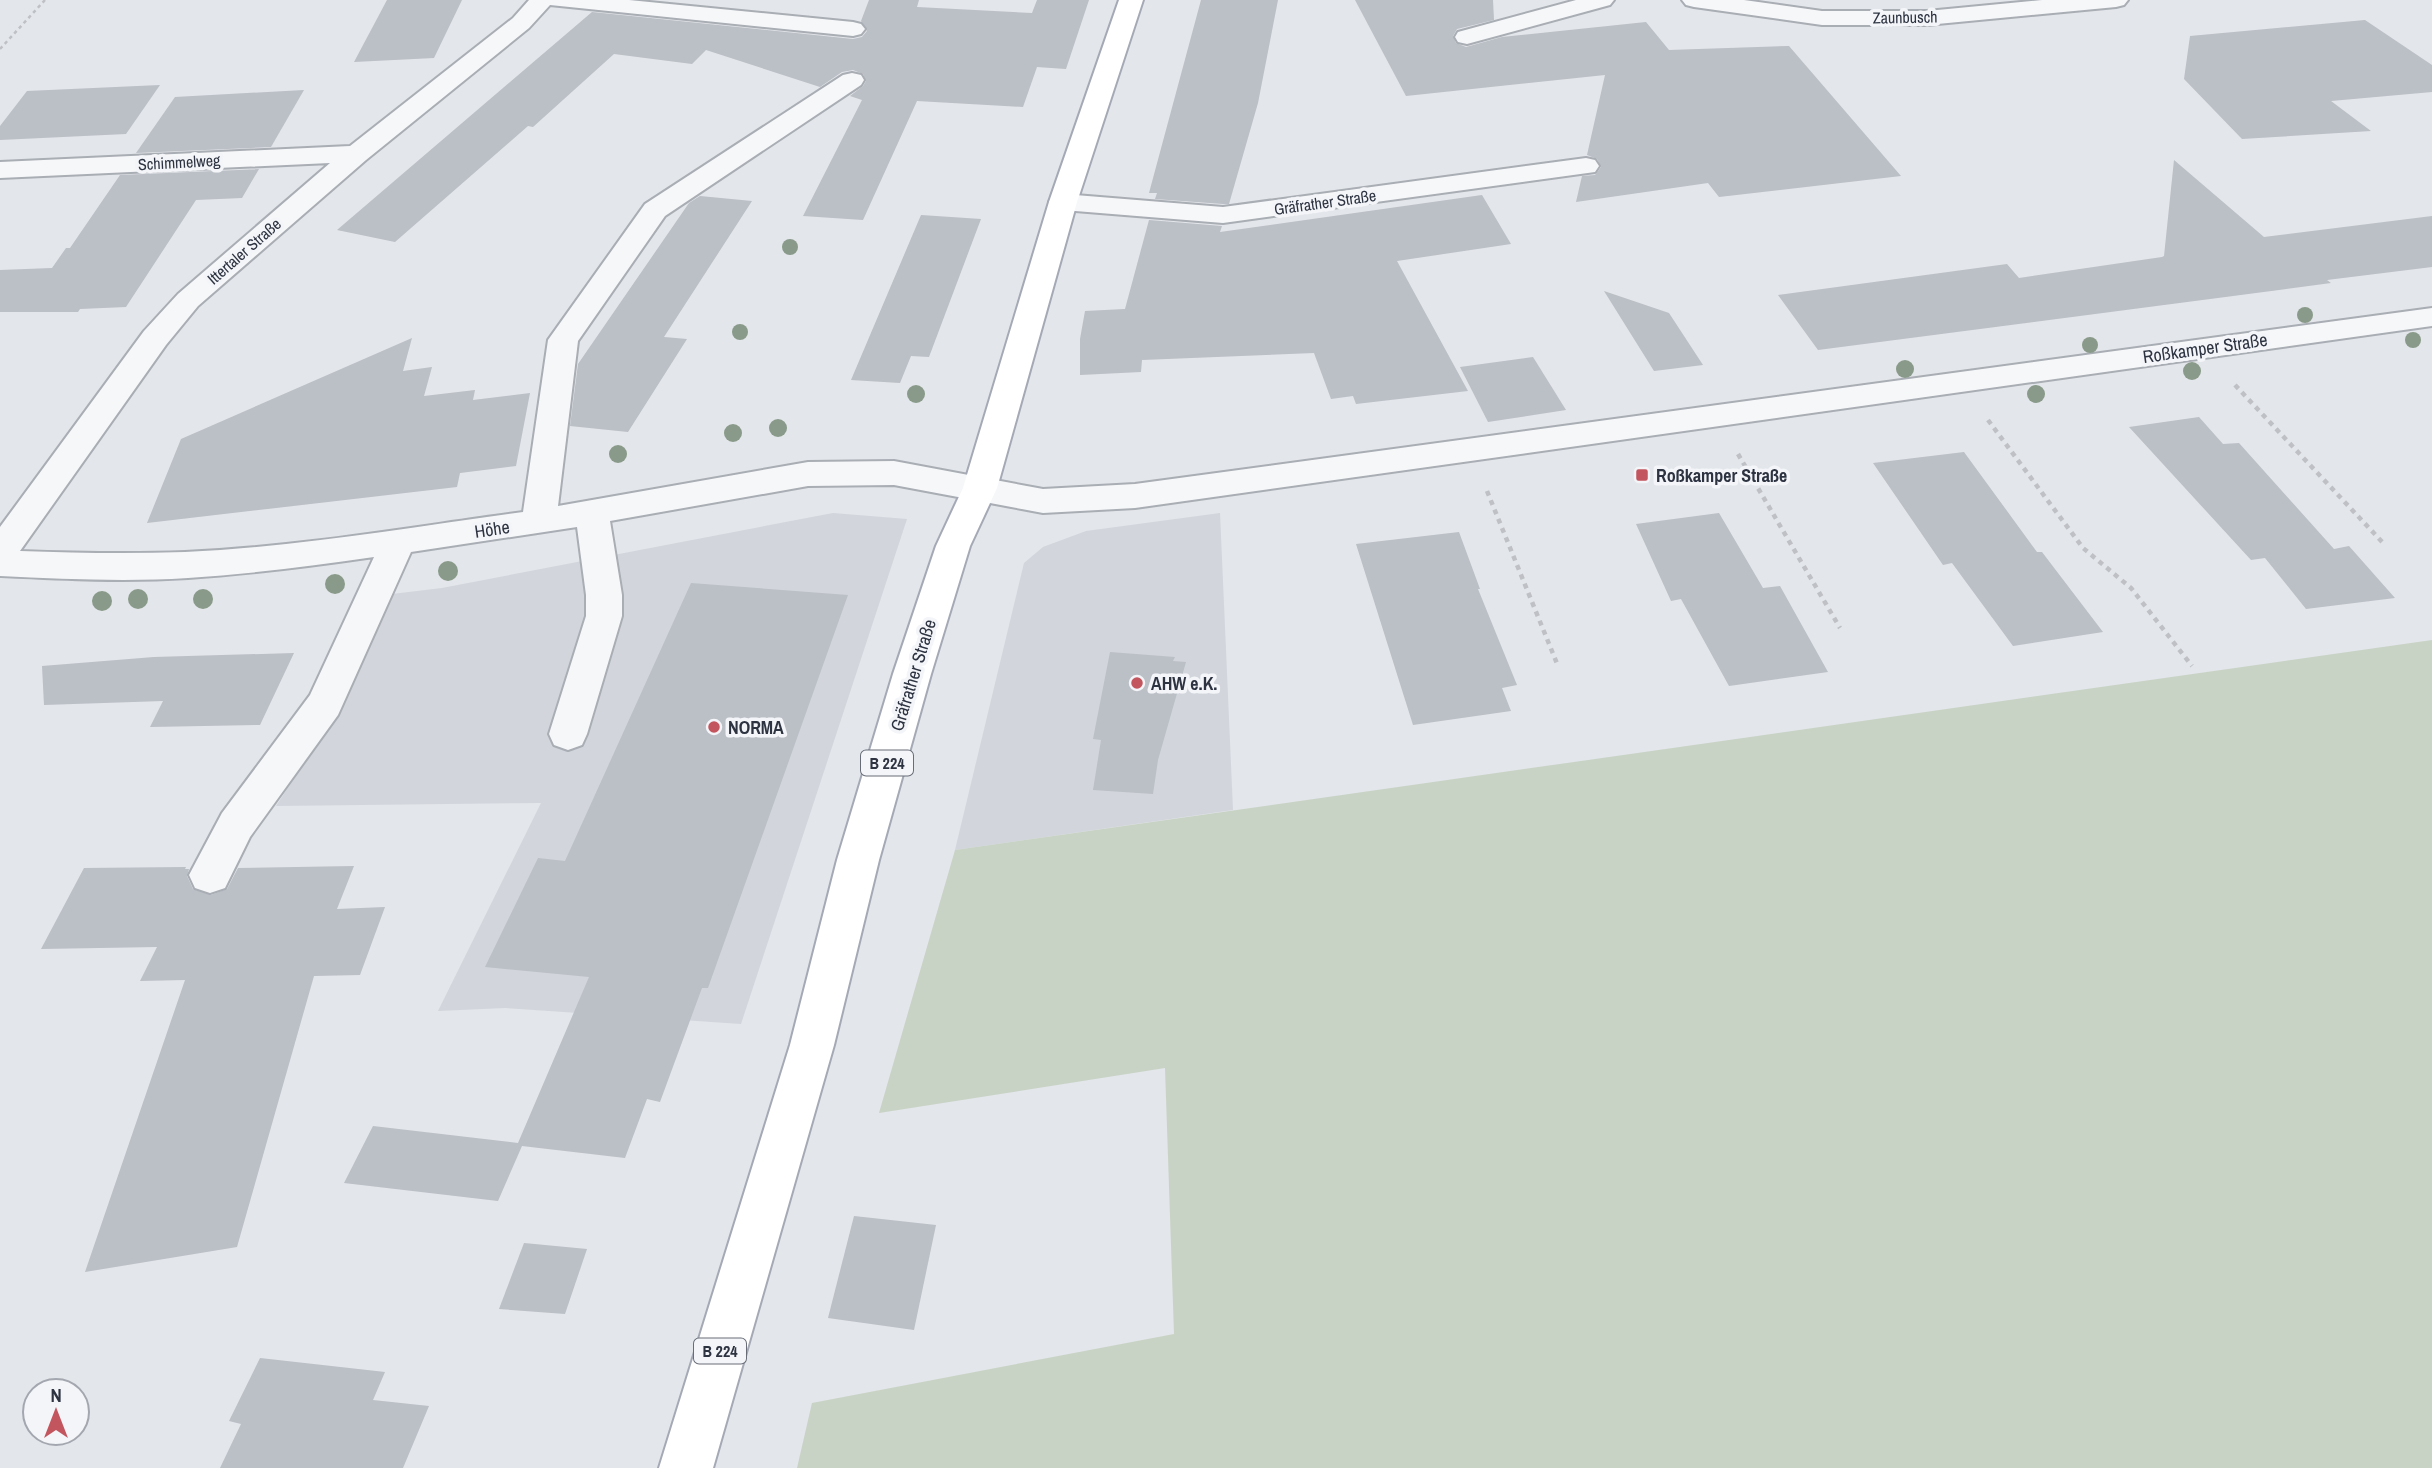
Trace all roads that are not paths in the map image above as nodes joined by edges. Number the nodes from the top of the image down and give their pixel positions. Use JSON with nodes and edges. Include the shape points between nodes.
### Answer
{"nodes":[{"id":1,"x":542,"y":0,"type":"edge"},
{"id":2,"x":557,"y":0,"type":"edge"},
{"id":3,"x":1131,"y":0,"type":"edge"},
{"id":4,"x":1602,"y":0,"type":"edge"},
{"id":5,"x":1694,"y":0,"type":"edge"},
{"id":6,"x":2116,"y":0,"type":"edge"},
{"id":7,"x":853,"y":29,"type":"dead end"},
{"id":8,"x":1468,"y":37,"type":"dead end"},
{"id":9,"x":852,"y":80,"type":"dead end"},
{"id":10,"x":357,"y":154,"type":"junction"},
{"id":11,"x":1586,"y":166,"type":"dead end"},
{"id":12,"x":0,"y":170,"type":"edge"},
{"id":13,"x":1062,"y":202,"type":"junction"},
{"id":14,"x":2432,"y":317,"type":"edge"},
{"id":15,"x":980,"y":488,"type":"junction"},
{"id":16,"x":592,"y":512,"type":"junction"},
{"id":17,"x":539,"y":522,"type":"junction"},
{"id":18,"x":398,"y":543,"type":"junction"},
{"id":19,"x":0,"y":553,"type":"edge"},
{"id":20,"x":0,"y":563,"type":"edge"},
{"id":21,"x":568,"y":734,"type":"dead end"},
{"id":22,"x":210,"y":875,"type":"dead end"},
{"id":23,"x":686,"y":1468,"type":"edge"}],
"edges":[{"from":1,"to":10,"type":"street","name":"Ittertaler Straße","via":[[521,23]]},
{"from":2,"to":7,"type":"street"},
{"from":3,"to":13,"type":"main road","name":"Gräfrather Straße","number":"B 224"},
{"from":4,"to":8,"type":"street"},
{"from":5,"to":6,"type":"street","name":"Zaunbusch","via":[[1822,19],[1927,18]]},
{"from":9,"to":17,"type":"street","via":[[655,210],[564,340]]},
{"from":10,"to":12,"type":"street","name":"Schimmelweg"},
{"from":10,"to":19,"type":"street","name":"Ittertaler Straße","via":[[188,300],[155,338]]},
{"from":11,"to":13,"type":"street","name":"Gräfrather Straße","via":[[1223,215]]},
{"from":13,"to":15,"type":"main road","name":"Gräfrather Straße","number":"B 224"},
{"from":14,"to":15,"type":"street","name":"Roßkamper Straße","via":[[1086,500],[1043,500]]},
{"from":15,"to":16,"type":"street","name":"Höhe","via":[[894,473],[808,474]]},
{"from":15,"to":23,"type":"main road","name":"Gräfrather Straße","number":"B 224","via":[[953,547],[912,674],[858,860],[812,1045]]},
{"from":16,"to":17,"type":"street","name":"Höhe"},
{"from":16,"to":21,"type":"street","via":[[604,616]]},
{"from":17,"to":18,"type":"street","name":"Höhe"},
{"from":18,"to":20,"type":"street","name":"Höhe","via":[[187,565]]},
{"from":18,"to":22,"type":"street","via":[[325,704],[236,825]]}]}
